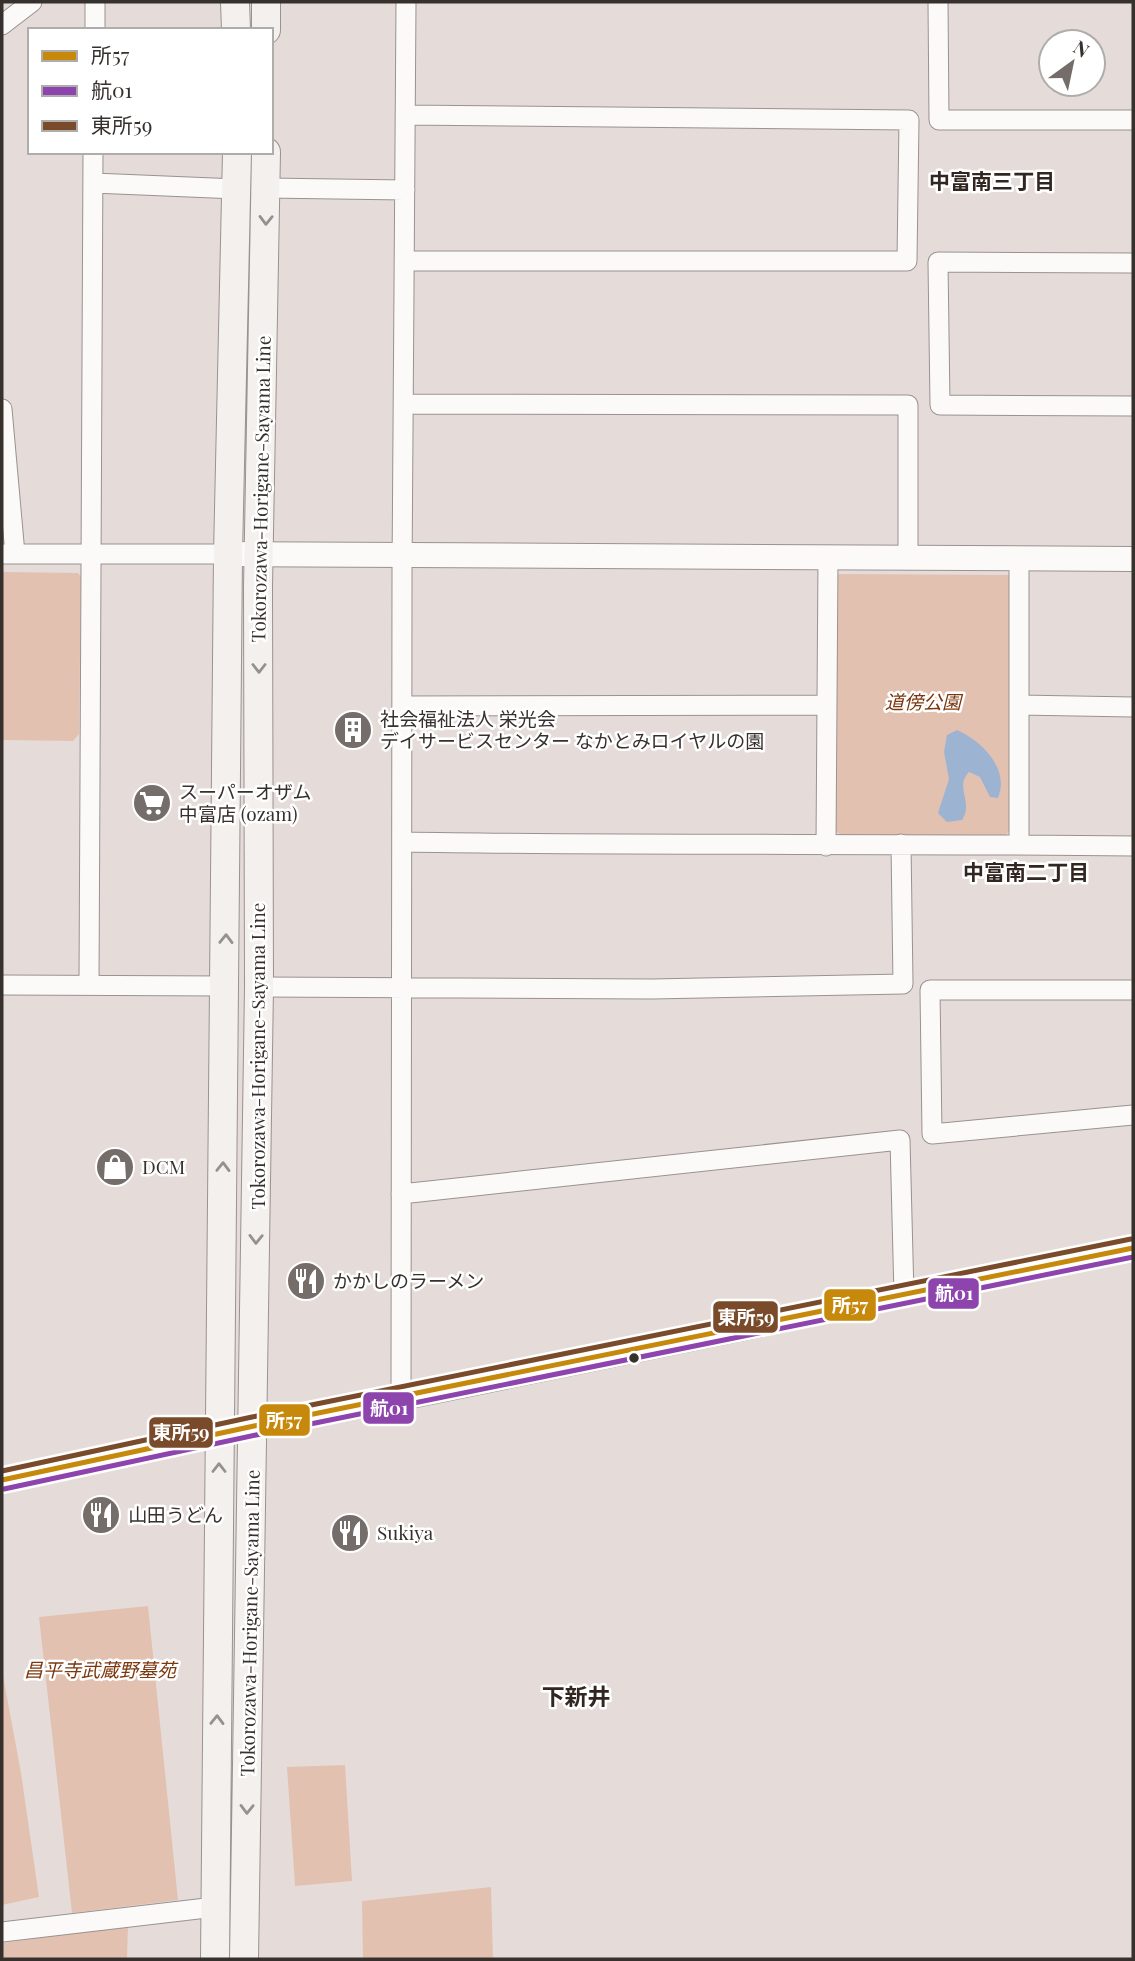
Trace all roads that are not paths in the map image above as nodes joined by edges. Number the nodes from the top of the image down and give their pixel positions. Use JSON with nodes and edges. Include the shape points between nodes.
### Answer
{"nodes":[{"id":1,"x":32,"y":2,"type":"edge"},
{"id":2,"x":95,"y":2,"type":"edge"},
{"id":3,"x":235,"y":2,"type":"edge"},
{"id":4,"x":266,"y":2,"type":"edge"},
{"id":5,"x":406,"y":2,"type":"edge"},
{"id":6,"x":938,"y":2,"type":"edge"},
{"id":7,"x":2,"y":25,"type":"edge"},
{"id":8,"x":95,"y":28,"type":"edge"},
{"id":9,"x":236,"y":28,"type":"edge"},
{"id":10,"x":266,"y":28,"type":"edge"},
{"id":11,"x":405,"y":115,"type":"junction"},
{"id":12,"x":1133,"y":120,"type":"edge"},
{"id":13,"x":93,"y":154,"type":"edge"},
{"id":14,"x":237,"y":154,"type":"edge"},
{"id":15,"x":266,"y":154,"type":"edge"},
{"id":16,"x":93,"y":183,"type":"junction"},
{"id":17,"x":267,"y":188,"type":"junction"},
{"id":18,"x":237,"y":189,"type":"junction"},
{"id":19,"x":405,"y":190,"type":"junction"},
{"id":20,"x":404,"y":261,"type":"junction"},
{"id":21,"x":1133,"y":263,"type":"edge"},
{"id":22,"x":403,"y":404,"type":"junction"},
{"id":23,"x":1133,"y":406,"type":"edge"},
{"id":24,"x":2,"y":409,"type":"edge"},
{"id":25,"x":8,"y":554,"type":"edge"},
{"id":26,"x":91,"y":554,"type":"junction"},
{"id":27,"x":228,"y":554,"type":"junction"},
{"id":28,"x":260,"y":554,"type":"junction"},
{"id":29,"x":402,"y":554,"type":"junction"},
{"id":30,"x":908,"y":558,"type":"junction"},
{"id":31,"x":828,"y":559,"type":"junction"},
{"id":32,"x":1019,"y":559,"type":"junction"},
{"id":33,"x":1133,"y":559,"type":"edge"},
{"id":34,"x":827,"y":705,"type":"junction"},
{"id":35,"x":1019,"y":705,"type":"junction"},
{"id":36,"x":402,"y":706,"type":"junction"},
{"id":37,"x":1133,"y":707,"type":"edge"},
{"id":38,"x":402,"y":842,"type":"junction"},
{"id":39,"x":901,"y":844,"type":"junction"},
{"id":40,"x":1019,"y":844,"type":"junction"},
{"id":41,"x":826,"y":846,"type":"junction"},
{"id":42,"x":1133,"y":846,"type":"edge"},
{"id":43,"x":2,"y":985,"type":"edge"},
{"id":44,"x":89,"y":985,"type":"junction"},
{"id":45,"x":225,"y":986,"type":"junction"},
{"id":46,"x":260,"y":987,"type":"junction"},
{"id":47,"x":402,"y":987,"type":"junction"},
{"id":48,"x":1133,"y":990,"type":"edge"},
{"id":49,"x":1133,"y":1115,"type":"edge"},
{"id":50,"x":401,"y":1194,"type":"junction"},
{"id":51,"x":1133,"y":1248,"type":"edge"},
{"id":52,"x":904,"y":1294,"type":"junction"},
{"id":53,"x":401,"y":1398,"type":"junction"},
{"id":54,"x":254,"y":1426,"type":"junction"},
{"id":55,"x":219,"y":1434,"type":"junction"},
{"id":56,"x":2,"y":1480,"type":"edge"},
{"id":57,"x":215,"y":1907,"type":"junction"},
{"id":58,"x":2,"y":1932,"type":"edge"},
{"id":59,"x":215,"y":1959,"type":"edge"},
{"id":60,"x":244,"y":1959,"type":"edge"}],
"edges":[{"from":1,"to":7,"type":"street"},
{"from":2,"to":8,"type":"street"},
{"from":3,"to":9,"type":"main road"},
{"from":4,"to":10,"type":"main road"},
{"from":5,"to":11,"type":"street"},
{"from":6,"to":12,"type":"street","via":[[939,120]]},
{"from":11,"to":19,"type":"street"},
{"from":11,"to":20,"type":"street","via":[[909,120],[907,261]]},
{"from":13,"to":16,"type":"street"},
{"from":14,"to":18,"type":"main road","name":"Tokorozawa-Horigane-Sayama Line"},
{"from":15,"to":17,"type":"main road","name":"Tokorozawa-Horigane-Sayama Line"},
{"from":16,"to":18,"type":"street"},
{"from":16,"to":26,"type":"street"},
{"from":17,"to":19,"type":"street"},
{"from":17,"to":28,"type":"main road","name":"Tokorozawa-Horigane-Sayama Line","one_way":true},
{"from":18,"to":27,"type":"main road","name":"Tokorozawa-Horigane-Sayama Line"},
{"from":19,"to":20,"type":"street"},
{"from":20,"to":22,"type":"street"},
{"from":21,"to":23,"type":"street","via":[[938,262],[940,405]]},
{"from":22,"to":29,"type":"street"},
{"from":22,"to":30,"type":"street","via":[[908,405]]},
{"from":24,"to":25,"type":"street"},
{"from":25,"to":26,"type":"street"},
{"from":26,"to":27,"type":"street"},
{"from":26,"to":44,"type":"street"},
{"from":27,"to":28,"type":"street"},
{"from":45,"to":27,"type":"main road","name":"Tokorozawa-Horigane-Sayama Line","one_way":true},
{"from":28,"to":29,"type":"street"},
{"from":28,"to":46,"type":"main road","name":"Tokorozawa-Horigane-Sayama Line","one_way":true},
{"from":29,"to":31,"type":"street"},
{"from":29,"to":36,"type":"street"},
{"from":30,"to":31,"type":"street"},
{"from":30,"to":32,"type":"street"},
{"from":31,"to":34,"type":"street"},
{"from":32,"to":33,"type":"street"},
{"from":32,"to":35,"type":"street"},
{"from":34,"to":36,"type":"street"},
{"from":34,"to":41,"type":"street"},
{"from":35,"to":37,"type":"street"},
{"from":35,"to":40,"type":"street"},
{"from":36,"to":38,"type":"street"},
{"from":38,"to":41,"type":"street"},
{"from":38,"to":47,"type":"street"},
{"from":39,"to":40,"type":"street"},
{"from":39,"to":41,"type":"street"},
{"from":39,"to":47,"type":"street","via":[[902,984]]},
{"from":40,"to":42,"type":"street"},
{"from":43,"to":44,"type":"street"},
{"from":44,"to":45,"type":"street"},
{"from":55,"to":45,"type":"main road","name":"Tokorozawa-Horigane-Sayama Line","one_way":true},
{"from":46,"to":47,"type":"street"},
{"from":46,"to":54,"type":"main road","name":"Tokorozawa-Horigane-Sayama Line","one_way":true},
{"from":47,"to":50,"type":"street"},
{"from":48,"to":49,"type":"street","via":[[930,990],[932,1133]]},
{"from":50,"to":52,"type":"street","via":[[901,1140]]},
{"from":50,"to":53,"type":"street"},
{"from":51,"to":52,"type":"street"},
{"from":52,"to":53,"type":"street"},
{"from":53,"to":54,"type":"street"},
{"from":54,"to":55,"type":"street"},
{"from":54,"to":60,"type":"main road","name":"Tokorozawa-Horigane-Sayama Line","one_way":true},
{"from":55,"to":56,"type":"street"},
{"from":57,"to":55,"type":"main road","name":"Tokorozawa-Horigane-Sayama Line","one_way":true},
{"from":57,"to":58,"type":"street"},
{"from":57,"to":59,"type":"main road","name":"Tokorozawa-Horigane-Sayama Line"}]}
